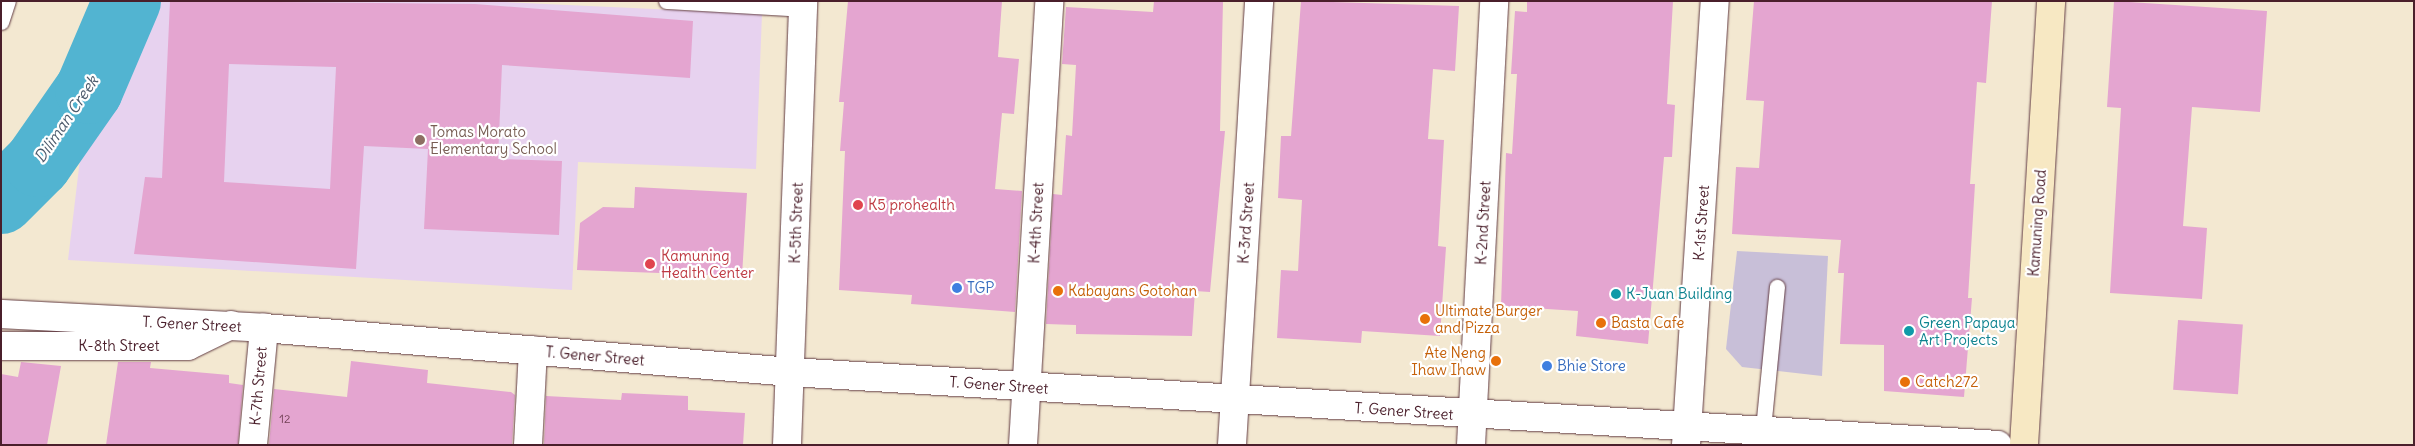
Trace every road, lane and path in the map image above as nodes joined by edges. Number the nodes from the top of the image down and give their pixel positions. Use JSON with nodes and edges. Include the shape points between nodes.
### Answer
{"nodes":[{"id":1,"x":8,"y":1,"type":"edge"},
{"id":2,"x":666,"y":1,"type":"edge"},
{"id":3,"x":1049,"y":1,"type":"edge"},
{"id":4,"x":1259,"y":1,"type":"edge"},
{"id":5,"x":1494,"y":1,"type":"edge"},
{"id":6,"x":1716,"y":1,"type":"edge"},
{"id":7,"x":2051,"y":1,"type":"edge"},
{"id":8,"x":803,"y":5,"type":"edge"},
{"id":9,"x":1,"y":22,"type":"edge"},
{"id":10,"x":1777,"y":286,"type":"dead end"},
{"id":11,"x":1,"y":314,"type":"edge"},
{"id":12,"x":231,"y":325,"type":"junction"},
{"id":13,"x":264,"y":328,"type":"junction"},
{"id":14,"x":1,"y":346,"type":"edge"},
{"id":15,"x":533,"y":350,"type":"junction"},
{"id":16,"x":791,"y":372,"type":"junction"},
{"id":17,"x":1026,"y":387,"type":"junction"},
{"id":18,"x":1235,"y":400,"type":"junction"},
{"id":19,"x":1473,"y":415,"type":"junction"},
{"id":20,"x":1763,"y":429,"type":"junction"},
{"id":21,"x":1687,"y":435,"type":"edge"},
{"id":22,"x":253,"y":445,"type":"edge"},
{"id":23,"x":528,"y":445,"type":"edge"},
{"id":24,"x":787,"y":445,"type":"edge"},
{"id":25,"x":1023,"y":445,"type":"edge"},
{"id":26,"x":1232,"y":445,"type":"edge"},
{"id":27,"x":1471,"y":445,"type":"edge"},
{"id":28,"x":1998,"y":445,"type":"edge"},
{"id":29,"x":2024,"y":445,"type":"edge"}],
"edges":[{"from":1,"to":9,"type":"lane"},
{"from":2,"to":8,"type":"lane"},
{"from":3,"to":17,"type":"street","name":"K-4th Street"},
{"from":4,"to":18,"type":"street","name":"K-3rd Street"},
{"from":5,"to":19,"type":"street","name":"K-2nd Street"},
{"from":6,"to":21,"type":"street","name":"K-1st Street"},
{"from":7,"to":29,"type":"main road","name":"Kamuning Road"},
{"from":8,"to":16,"type":"street","name":"K-5th Street"},
{"from":10,"to":20,"type":"lane"},
{"from":11,"to":12,"type":"street","name":"T. Gener Street"},
{"from":12,"to":13,"type":"street","name":"T. Gener Street"},
{"from":12,"to":14,"type":"street","name":"K-8th Street","via":[[188,346]]},
{"from":13,"to":15,"type":"street","name":"T. Gener Street"},
{"from":13,"to":22,"type":"street","name":"K-7th Street"},
{"from":15,"to":16,"type":"street","name":"T. Gener Street"},
{"from":15,"to":23,"type":"street"},
{"from":16,"to":17,"type":"street","name":"T. Gener Street"},
{"from":16,"to":24,"type":"street","name":"K-5th Street"},
{"from":17,"to":18,"type":"street","name":"T. Gener Street"},
{"from":17,"to":25,"type":"street","name":"K-4th Street"},
{"from":18,"to":19,"type":"street","name":"T. Gener Street"},
{"from":18,"to":26,"type":"street","name":"K-3rd Street"},
{"from":19,"to":21,"type":"street","name":"T. Gener Street"},
{"from":19,"to":27,"type":"street","name":"K-2nd Street"},
{"from":20,"to":21,"type":"street","name":"T. Gener Street"},
{"from":20,"to":28,"type":"street","name":"T. Gener Street"}]}
